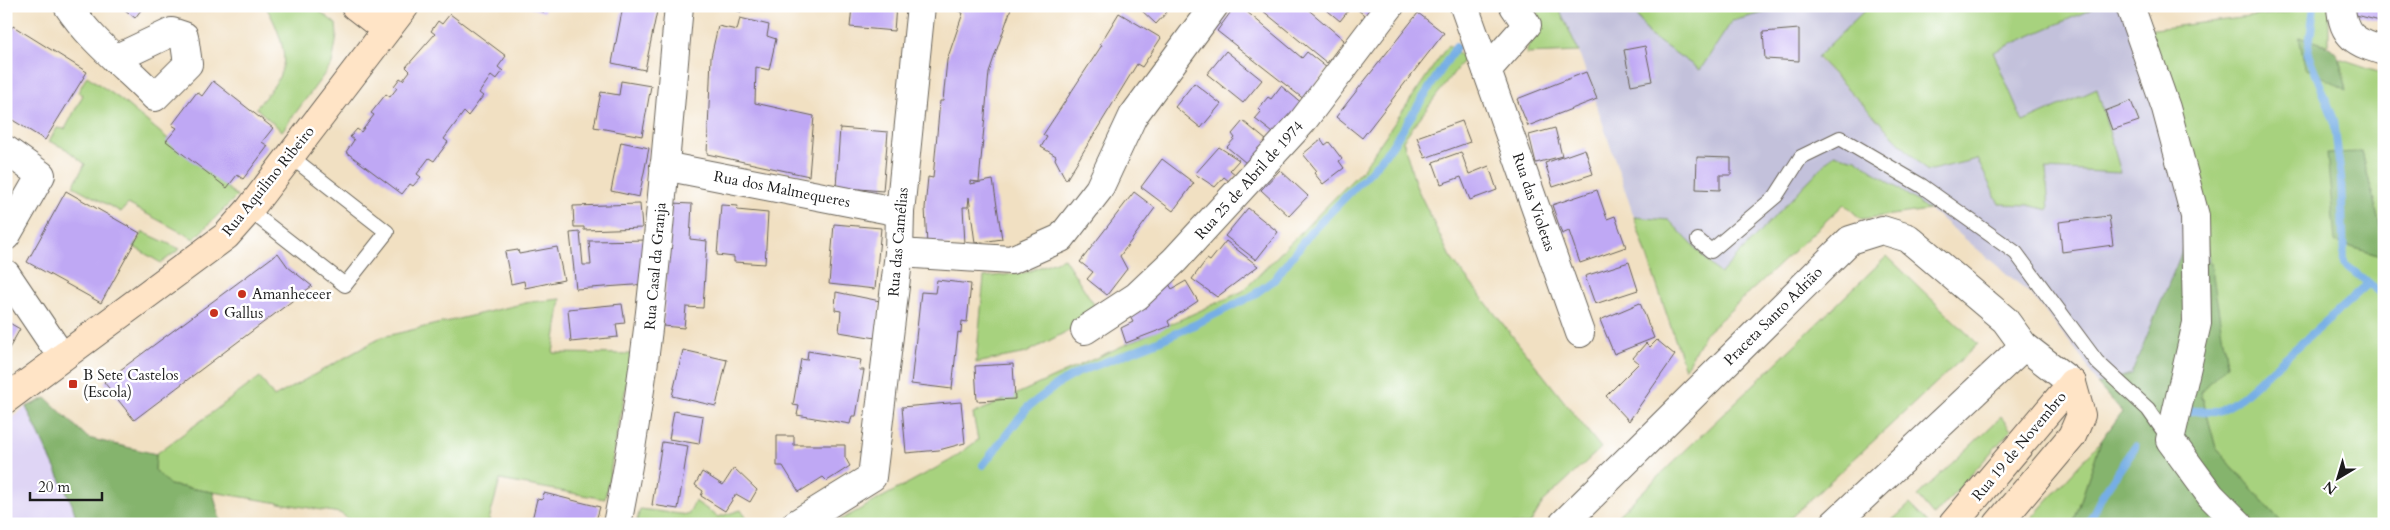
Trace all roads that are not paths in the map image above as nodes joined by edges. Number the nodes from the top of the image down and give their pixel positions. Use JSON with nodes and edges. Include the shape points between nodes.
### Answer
{"nodes":[{"id":1,"x":68,"y":6,"type":"edge"},
{"id":2,"x":355,"y":6,"type":"edge"},
{"id":3,"x":405,"y":6,"type":"edge"},
{"id":4,"x":679,"y":6,"type":"edge"},
{"id":5,"x":921,"y":6,"type":"edge"},
{"id":6,"x":1214,"y":6,"type":"edge"},
{"id":7,"x":1390,"y":6,"type":"edge"},
{"id":8,"x":1464,"y":6,"type":"edge"},
{"id":9,"x":1514,"y":6,"type":"edge"},
{"id":10,"x":2130,"y":6,"type":"edge"},
{"id":11,"x":2341,"y":6,"type":"edge"},
{"id":12,"x":386,"y":30,"type":"junction"},
{"id":13,"x":2371,"y":47,"type":"edge"},
{"id":14,"x":116,"y":59,"type":"dead end"},
{"id":15,"x":1487,"y":70,"type":"junction"},
{"id":16,"x":6,"y":150,"type":"edge"},
{"id":17,"x":290,"y":156,"type":"junction"},
{"id":18,"x":664,"y":166,"type":"junction"},
{"id":19,"x":249,"y":210,"type":"junction"},
{"id":20,"x":900,"y":212,"type":"junction"},
{"id":21,"x":6,"y":236,"type":"edge"},
{"id":22,"x":1698,"y":240,"type":"dead end"},
{"id":23,"x":898,"y":252,"type":"junction"},
{"id":24,"x":6,"y":274,"type":"edge"},
{"id":25,"x":1086,"y":330,"type":"dead end"},
{"id":26,"x":1580,"y":334,"type":"dead end"},
{"id":27,"x":2024,"y":346,"type":"junction"},
{"id":28,"x":62,"y":357,"type":"junction"},
{"id":29,"x":2072,"y":383,"type":"junction"},
{"id":30,"x":6,"y":399,"type":"edge"},
{"id":31,"x":2170,"y":440,"type":"junction"},
{"id":32,"x":617,"y":524,"type":"edge"},
{"id":33,"x":796,"y":524,"type":"edge"},
{"id":34,"x":1563,"y":524,"type":"edge"},
{"id":35,"x":1834,"y":524,"type":"edge"},
{"id":36,"x":1952,"y":524,"type":"edge"},
{"id":37,"x":1998,"y":524,"type":"edge"},
{"id":38,"x":2239,"y":524,"type":"edge"}],
"edges":[{"from":1,"to":14,"type":"street","via":[[80,25]]},
{"from":2,"to":12,"type":"street"},
{"from":3,"to":12,"type":"street","name":"Rua Aquilino Ribeiro"},
{"from":4,"to":18,"type":"street","name":"Rua Casal da Granja"},
{"from":5,"to":20,"type":"street","name":"Rua das Camélias"},
{"from":6,"to":23,"type":"street","via":[[1133,116],[1099,188],[1060,238],[1011,260]]},
{"from":7,"to":25,"type":"street","name":"Rua 25 de Abril de 1974","via":[[1302,122],[1176,260],[1137,296]]},
{"from":8,"to":15,"type":"street","name":"Rua das Violetas"},
{"from":9,"to":15,"type":"street","via":[[1527,25]]},
{"from":10,"to":31,"type":"street","via":[[2166,108],[2195,216],[2197,323]]},
{"from":11,"to":13,"type":"street","via":[[2344,27]]},
{"from":12,"to":17,"type":"street","name":"Rua Aquilino Ribeiro"},
{"from":15,"to":26,"type":"street","name":"Rua das Violetas"},
{"from":16,"to":21,"type":"street","via":[[41,175]]},
{"from":17,"to":19,"type":"street","name":"Rua Aquilino Ribeiro"},
{"from":17,"to":19,"type":"lane","via":[[387,232],[345,285]]},
{"from":18,"to":20,"type":"street","name":"Rua dos Malmequeres"},
{"from":18,"to":32,"type":"street","name":"Rua Casal da Granja","via":[[649,329]]},
{"from":19,"to":28,"type":"street","name":"Rua Aquilino Ribeiro","via":[[202,256]]},
{"from":20,"to":23,"type":"street","name":"Rua das Camélias"},
{"from":22,"to":31,"type":"lane","via":[[1711,251],[1776,196],[1801,157],[1840,138],[1922,186],[2016,253],[2097,362],[2148,409]]},
{"from":23,"to":33,"type":"street","name":"Rua das Camélias","via":[[872,477]]},
{"from":24,"to":28,"type":"street"},
{"from":27,"to":29,"type":"street","name":"Praceta Santo Adrião"},
{"from":27,"to":34,"type":"street","name":"Praceta Santo Adrião","via":[[2005,320],[1908,238],[1882,230],[1850,240]]},
{"from":27,"to":35,"type":"street"},
{"from":28,"to":30,"type":"street","name":"Rua Aquilino Ribeiro"},
{"from":29,"to":36,"type":"street","name":"Rua 19 de Novembro"},
{"from":29,"to":37,"type":"street","name":"Rua 19 de Novembro","via":[[2081,415],[2072,436]]},
{"from":31,"to":38,"type":"street","via":[[2211,496]]}]}
